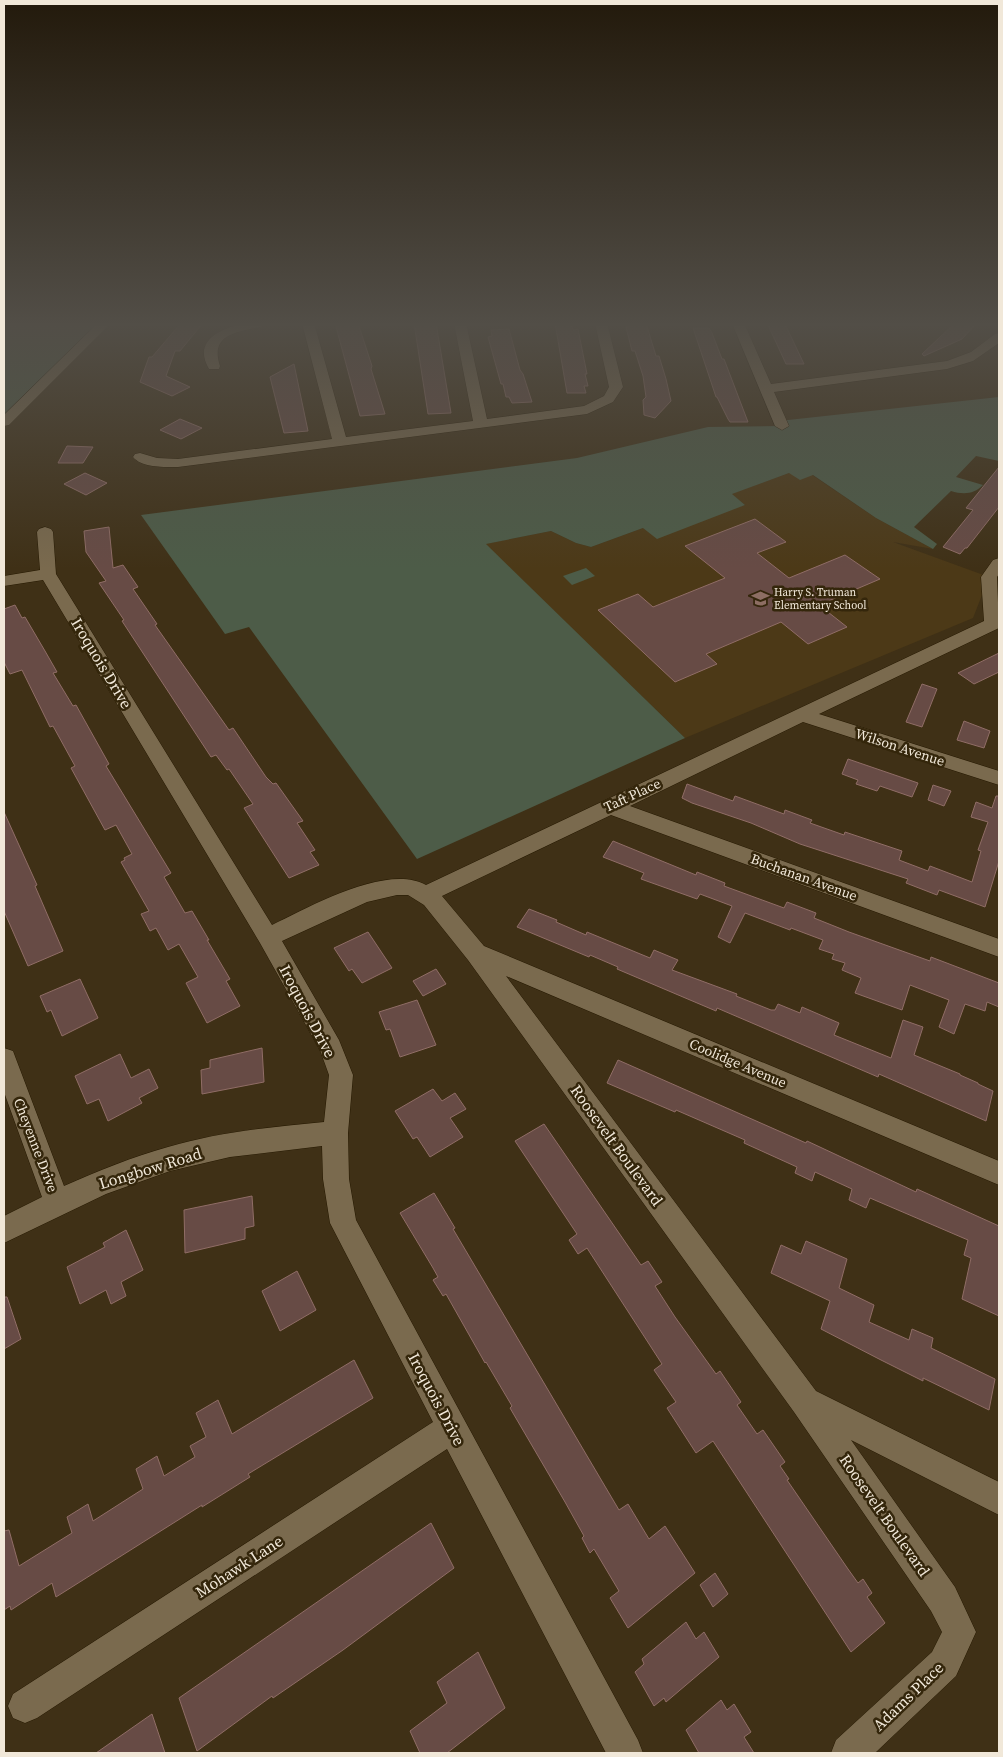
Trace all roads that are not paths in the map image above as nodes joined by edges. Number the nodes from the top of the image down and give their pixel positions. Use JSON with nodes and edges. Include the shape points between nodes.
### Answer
{"nodes":[{"id":1,"x":21,"y":405,"type":"edge"},
{"id":2,"x":330,"y":405,"type":"edge"},
{"id":3,"x":478,"y":405,"type":"edge"},
{"id":4,"x":597,"y":405,"type":"edge"},
{"id":5,"x":773,"y":405,"type":"edge"},
{"id":6,"x":4,"y":422,"type":"edge"},
{"id":7,"x":482,"y":424,"type":"junction"},
{"id":8,"x":782,"y":426,"type":"dead end"},
{"id":9,"x":340,"y":442,"type":"junction"},
{"id":10,"x":140,"y":457,"type":"dead end"},
{"id":11,"x":45,"y":532,"type":"dead end"},
{"id":12,"x":48,"y":574,"type":"junction"},
{"id":13,"x":996,"y":574,"type":"edge"},
{"id":14,"x":4,"y":581,"type":"edge"},
{"id":15,"x":996,"y":622,"type":"edge"},
{"id":16,"x":801,"y":715,"type":"junction"},
{"id":17,"x":999,"y":778,"type":"edge"},
{"id":18,"x":609,"y":806,"type":"junction"},
{"id":19,"x":424,"y":895,"type":"junction"},
{"id":20,"x":268,"y":937,"type":"junction"},
{"id":21,"x":999,"y":948,"type":"edge"},
{"id":22,"x":476,"y":953,"type":"junction"},
{"id":23,"x":4,"y":1059,"type":"edge"},
{"id":24,"x":335,"y":1133,"type":"junction"},
{"id":25,"x":999,"y":1173,"type":"edge"},
{"id":26,"x":57,"y":1202,"type":"junction"},
{"id":27,"x":4,"y":1230,"type":"edge"},
{"id":28,"x":805,"y":1401,"type":"junction"},
{"id":29,"x":453,"y":1427,"type":"junction"},
{"id":30,"x":999,"y":1499,"type":"edge"},
{"id":31,"x":959,"y":1632,"type":"joint"},
{"id":32,"x":25,"y":1706,"type":"dead end"},
{"id":33,"x":625,"y":1753,"type":"edge"},
{"id":34,"x":848,"y":1753,"type":"edge"}],
"edges":[{"from":1,"to":6,"type":"street"},
{"from":2,"to":9,"type":"street"},
{"from":3,"to":7,"type":"street"},
{"from":4,"to":7,"type":"street","via":[[587,410]]},
{"from":5,"to":8,"type":"street"},
{"from":7,"to":9,"type":"street"},
{"from":9,"to":10,"type":"street","via":[[178,462],[156,462]]},
{"from":11,"to":12,"type":"street","name":"Iroquois Drive"},
{"from":12,"to":14,"type":"street"},
{"from":12,"to":20,"type":"street","name":"Iroquois Drive"},
{"from":13,"to":15,"type":"street","name":"Taft Place"},
{"from":15,"to":16,"type":"street","name":"Taft Place"},
{"from":16,"to":17,"type":"street","name":"Wilson Avenue"},
{"from":16,"to":18,"type":"street","name":"Taft Place"},
{"from":18,"to":19,"type":"street","name":"Taft Place"},
{"from":18,"to":21,"type":"street","name":"Buchanan Avenue"},
{"from":19,"to":20,"type":"street","via":[[410,887],[386,888],[352,898]]},
{"from":19,"to":22,"type":"street","name":"Roosevelt Boulevard","via":[[432,899]]},
{"from":20,"to":24,"type":"street","name":"Iroquois Drive","via":[[331,1047],[341,1075]]},
{"from":22,"to":25,"type":"street","name":"Coolidge Avenue"},
{"from":22,"to":28,"type":"street","name":"Roosevelt Boulevard"},
{"from":23,"to":26,"type":"street","name":"Cheyenne Drive"},
{"from":24,"to":26,"type":"street","name":"Longbow Road","via":[[195,1152],[128,1173]]},
{"from":24,"to":29,"type":"street","name":"Iroquois Drive","via":[[336,1179],[343,1223]]},
{"from":26,"to":27,"type":"street","name":"Longbow Road"},
{"from":28,"to":30,"type":"street","name":"Roosevelt Boulevard"},
{"from":28,"to":31,"type":"street","name":"Roosevelt Boulevard","via":[[943,1598]]},
{"from":29,"to":32,"type":"street","name":"Mohawk Lane"},
{"from":29,"to":33,"type":"street","name":"Iroquois Drive"},
{"from":31,"to":34,"type":"street","name":"Adams Place","via":[[944,1664]]}]}
